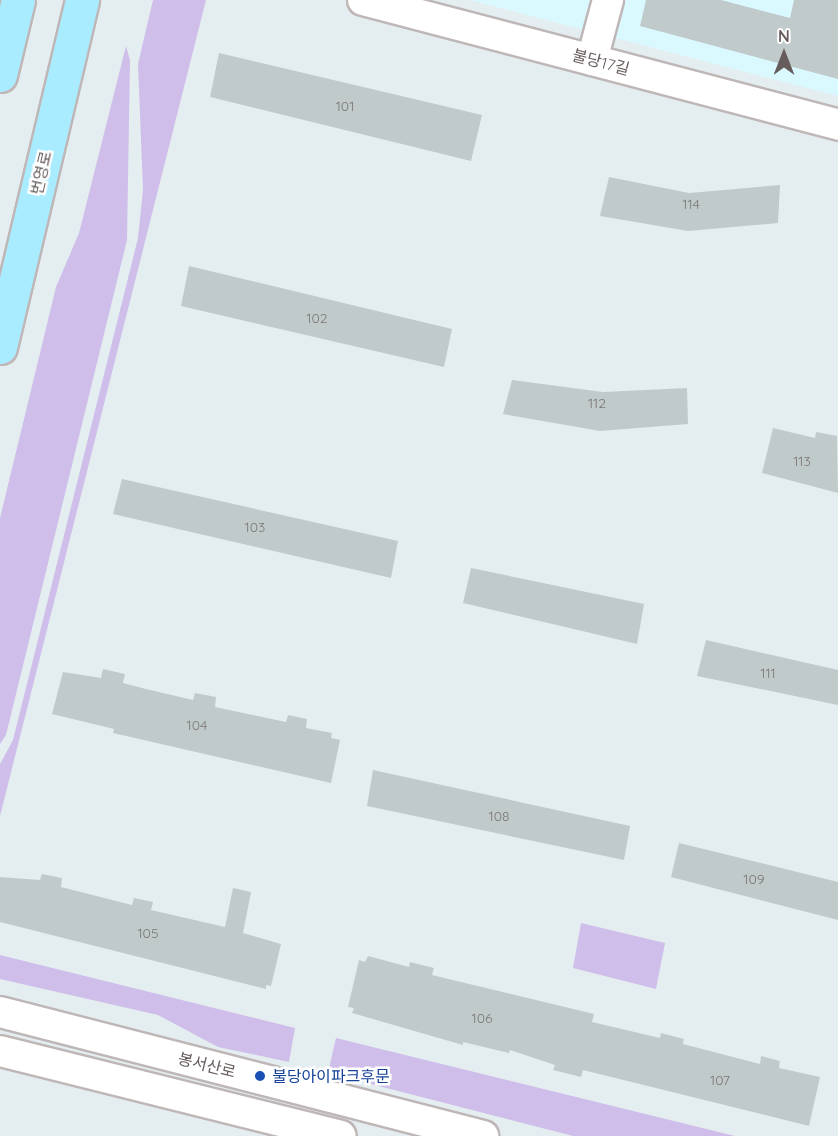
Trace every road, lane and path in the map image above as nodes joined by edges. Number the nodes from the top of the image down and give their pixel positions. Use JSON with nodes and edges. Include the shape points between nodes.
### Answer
{"nodes":[{"id":1,"x":18,"y":0,"type":"edge"},
{"id":2,"x":82,"y":0,"type":"edge"},
{"id":3,"x":363,"y":0,"type":"edge"},
{"id":4,"x":608,"y":0,"type":"edge"},
{"id":5,"x":592,"y":60,"type":"junction"},
{"id":6,"x":0,"y":75,"type":"edge"},
{"id":7,"x":838,"y":124,"type":"edge"},
{"id":8,"x":0,"y":347,"type":"edge"},
{"id":9,"x":0,"y":1012,"type":"edge"},
{"id":10,"x":0,"y":1051,"type":"edge"},
{"id":11,"x":265,"y":1080,"type":"junction"},
{"id":12,"x":252,"y":1125,"type":"edge"},
{"id":13,"x":341,"y":1136,"type":"edge"},
{"id":14,"x":483,"y":1136,"type":"edge"}],
"edges":[{"from":1,"to":6,"type":"main road"},
{"from":2,"to":8,"type":"main road","name":"번영로"},
{"from":3,"to":5,"type":"street","name":"불당17길"},
{"from":4,"to":5,"type":"street"},
{"from":5,"to":7,"type":"street","name":"불당17길"},
{"from":9,"to":11,"type":"street","name":"봉서산로"},
{"from":10,"to":12,"type":"street"},
{"from":11,"to":12,"type":"street"},
{"from":11,"to":14,"type":"street","name":"봉서산로"},
{"from":12,"to":13,"type":"street"}]}
